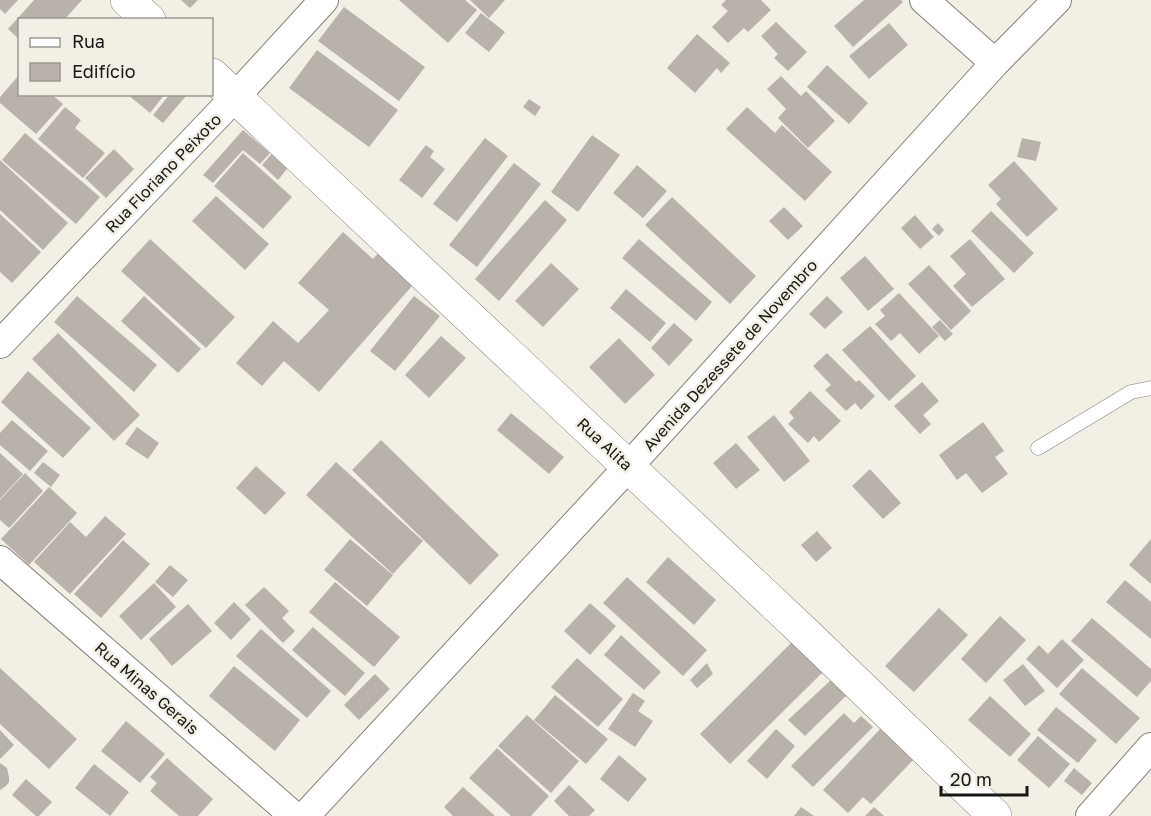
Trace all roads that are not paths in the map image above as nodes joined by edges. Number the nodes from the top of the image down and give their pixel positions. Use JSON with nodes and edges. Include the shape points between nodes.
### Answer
{"nodes":[{"id":1,"x":127,"y":0,"type":"edge"},
{"id":2,"x":324,"y":0,"type":"edge"},
{"id":3,"x":924,"y":0,"type":"edge"},
{"id":4,"x":1057,"y":0,"type":"edge"},
{"id":5,"x":147,"y":18,"type":"edge"},
{"id":6,"x":994,"y":63,"type":"junction"},
{"id":7,"x":213,"y":76,"type":"edge"},
{"id":8,"x":236,"y":96,"type":"junction"},
{"id":9,"x":0,"y":344,"type":"edge"},
{"id":10,"x":1151,"y":388,"type":"edge"},
{"id":11,"x":1038,"y":448,"type":"dead end"},
{"id":12,"x":629,"y":466,"type":"junction"},
{"id":13,"x":0,"y":560,"type":"edge"},
{"id":14,"x":1151,"y":747,"type":"edge"},
{"id":15,"x":294,"y":816,"type":"edge"},
{"id":16,"x":305,"y":816,"type":"edge"},
{"id":17,"x":995,"y":816,"type":"edge"},
{"id":18,"x":1090,"y":816,"type":"edge"}],
"edges":[{"from":1,"to":5,"type":"street"},
{"from":2,"to":8,"type":"street","name":"Rua Floriano Peixoto"},
{"from":3,"to":6,"type":"street"},
{"from":4,"to":6,"type":"street","name":"Avenida Dezessete de Novembro"},
{"from":6,"to":12,"type":"street","name":"Avenida Dezessete de Novembro"},
{"from":7,"to":8,"type":"street","name":"Rua Alita"},
{"from":8,"to":9,"type":"street","name":"Rua Floriano Peixoto"},
{"from":8,"to":12,"type":"street","name":"Rua Alita"},
{"from":10,"to":11,"type":"lane","via":[[1131,392]]},
{"from":12,"to":16,"type":"street","name":"Avenida Dezessete de Novembro"},
{"from":12,"to":17,"type":"street","name":"Rua Alita"},
{"from":13,"to":15,"type":"street","name":"Rua Minas Gerais"},
{"from":14,"to":18,"type":"street"}]}
